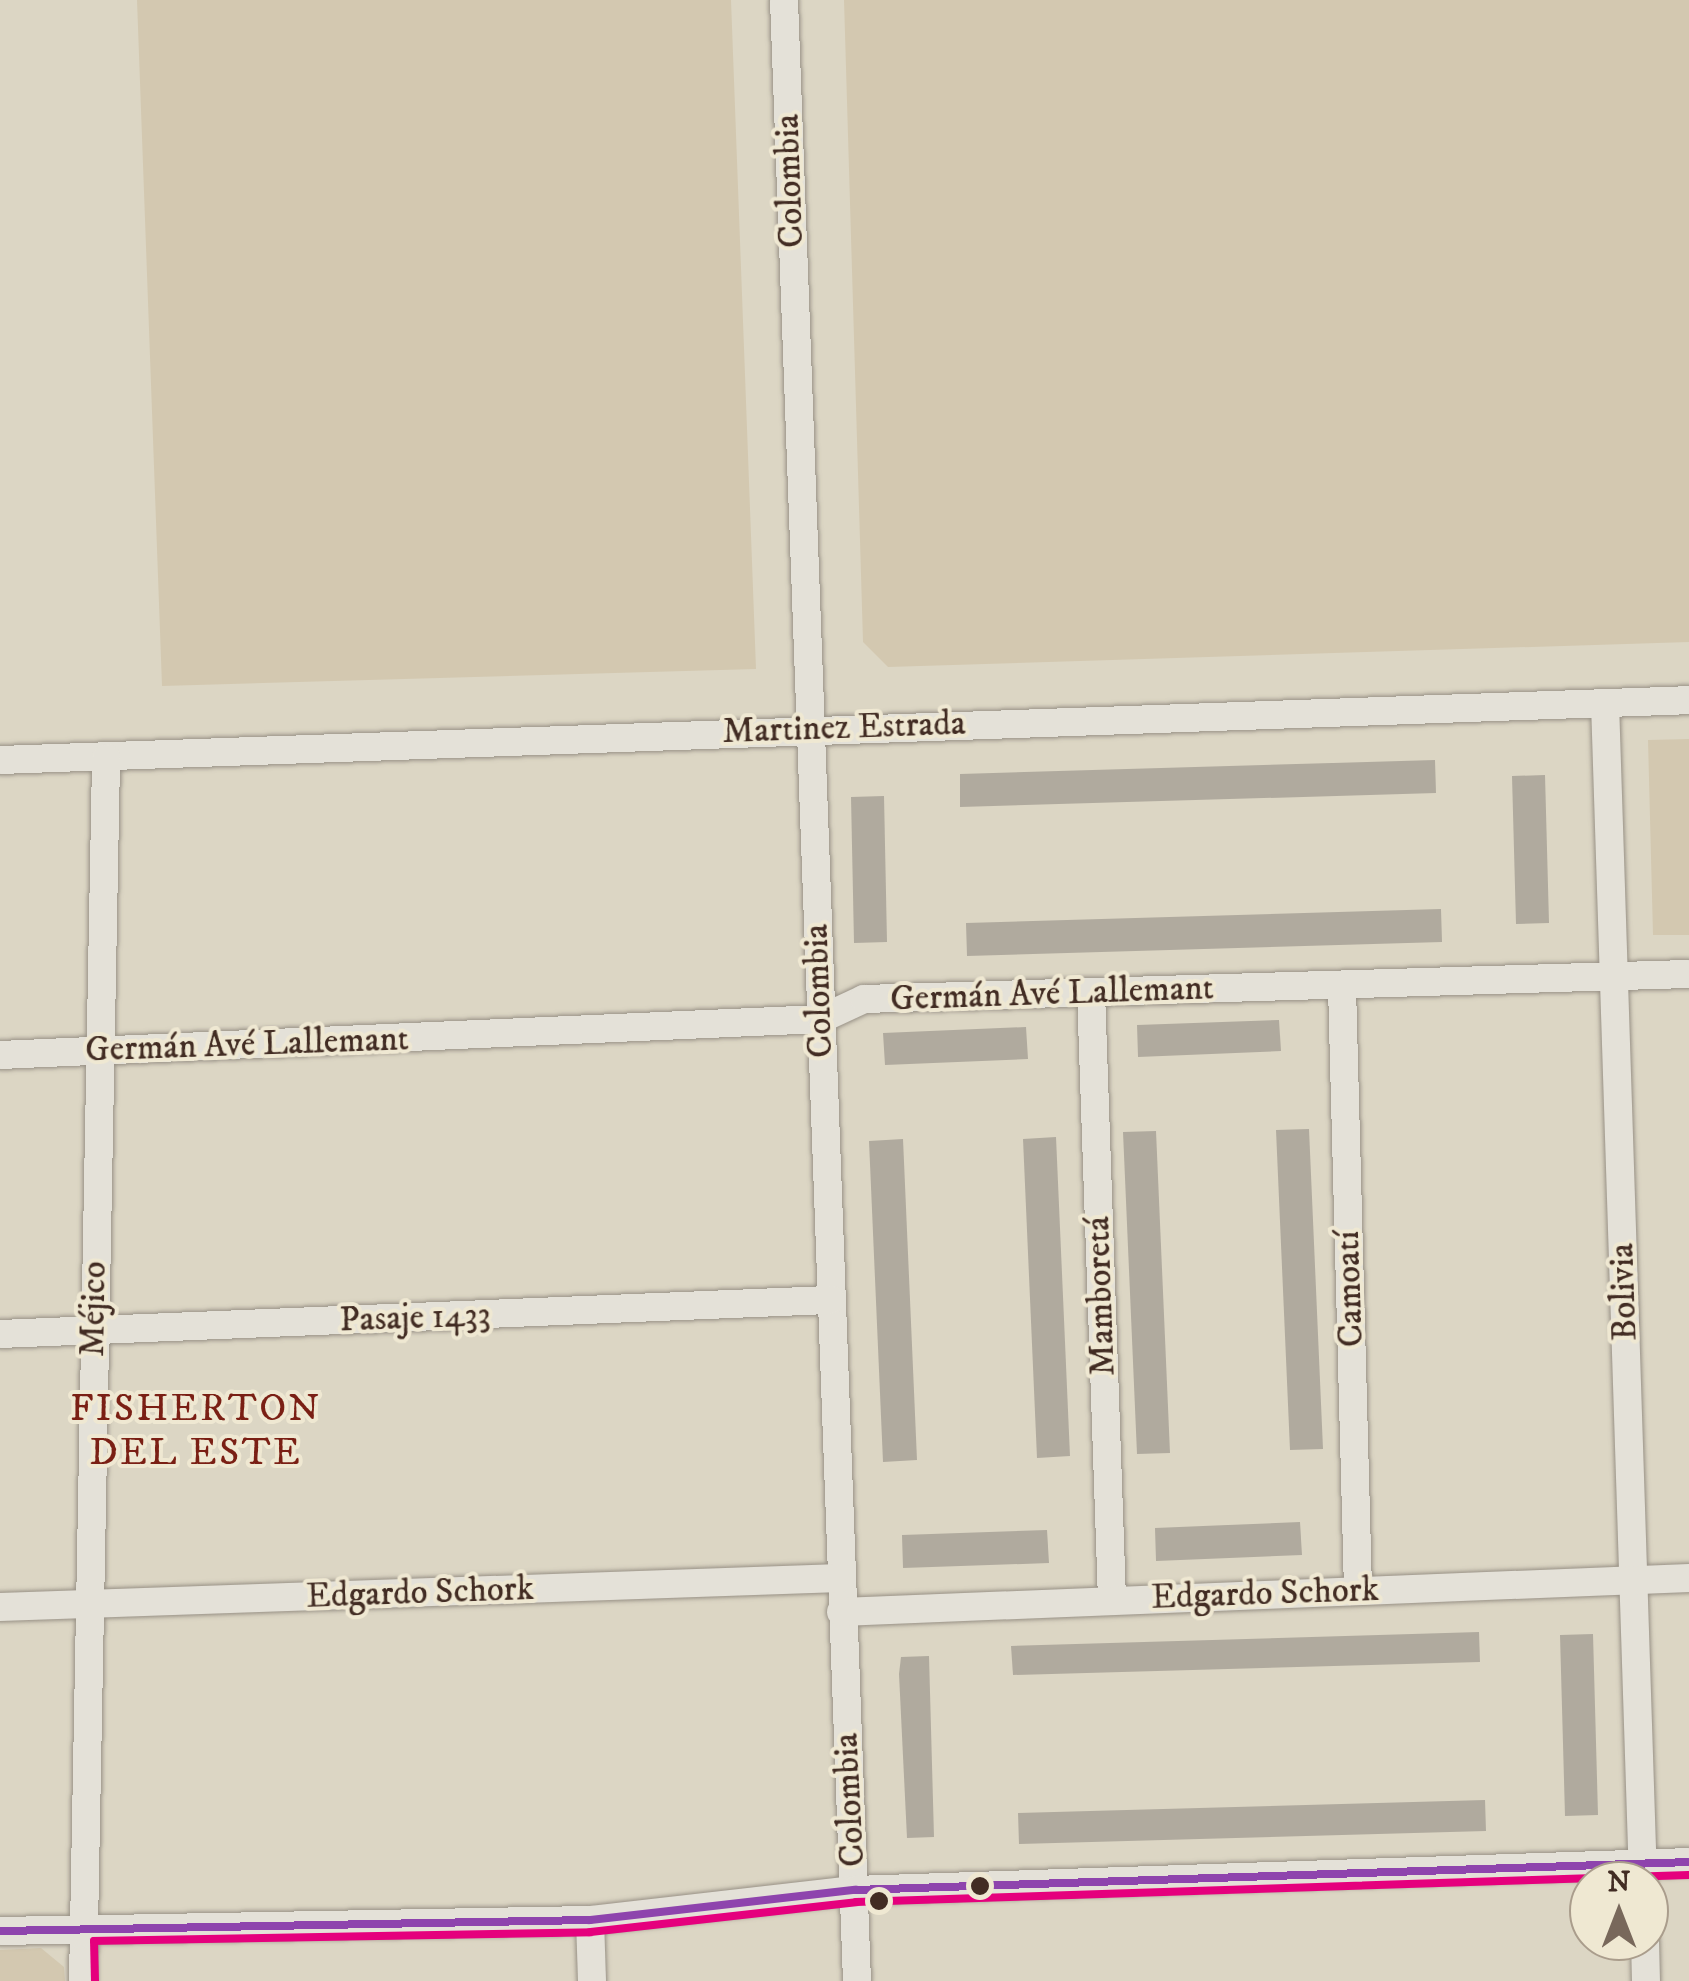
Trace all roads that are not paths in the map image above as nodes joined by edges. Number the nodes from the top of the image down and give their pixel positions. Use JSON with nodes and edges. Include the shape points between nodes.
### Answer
{"nodes":[{"id":1,"x":784,"y":0,"type":"edge"},
{"id":2,"x":1689,"y":700,"type":"edge"},
{"id":3,"x":1605,"y":703,"type":"junction"},
{"id":4,"x":810,"y":729,"type":"junction"},
{"id":5,"x":106,"y":758,"type":"junction"},
{"id":6,"x":0,"y":760,"type":"edge"},
{"id":7,"x":1689,"y":974,"type":"edge"},
{"id":8,"x":1614,"y":977,"type":"junction"},
{"id":9,"x":1342,"y":986,"type":"junction"},
{"id":10,"x":1090,"y":992,"type":"junction"},
{"id":11,"x":820,"y":1020,"type":"junction"},
{"id":12,"x":102,"y":1052,"type":"junction"},
{"id":13,"x":0,"y":1055,"type":"edge"},
{"id":14,"x":830,"y":1300,"type":"junction"},
{"id":15,"x":94,"y":1331,"type":"junction"},
{"id":16,"x":0,"y":1334,"type":"edge"},
{"id":17,"x":840,"y":1578,"type":"junction"},
{"id":18,"x":1689,"y":1578,"type":"edge"},
{"id":19,"x":1634,"y":1580,"type":"junction"},
{"id":20,"x":1358,"y":1591,"type":"junction"},
{"id":21,"x":1112,"y":1600,"type":"junction"},
{"id":22,"x":88,"y":1604,"type":"junction"},
{"id":23,"x":0,"y":1607,"type":"edge"},
{"id":24,"x":841,"y":1612,"type":"junction"},
{"id":25,"x":1642,"y":1861,"type":"edge"},
{"id":26,"x":1569,"y":1874,"type":"edge"},
{"id":27,"x":855,"y":1890,"type":"junction"},
{"id":28,"x":590,"y":1920,"type":"junction"},
{"id":29,"x":81,"y":1929,"type":"junction"},
{"id":30,"x":0,"y":1931,"type":"edge"},
{"id":31,"x":83,"y":1981,"type":"edge"},
{"id":32,"x":592,"y":1981,"type":"edge"},
{"id":33,"x":857,"y":1981,"type":"edge"}],
"edges":[{"from":1,"to":4,"type":"street","name":"Colombia"},
{"from":2,"to":3,"type":"street","name":"Martinez Estrada"},
{"from":3,"to":4,"type":"street","name":"Martinez Estrada"},
{"from":3,"to":8,"type":"street","name":"Bolivia"},
{"from":4,"to":5,"type":"street","name":"Martinez Estrada"},
{"from":4,"to":11,"type":"street","name":"Colombia"},
{"from":5,"to":6,"type":"street","name":"Martinez Estrada"},
{"from":5,"to":12,"type":"street","name":"Méjico"},
{"from":7,"to":8,"type":"street","name":"Germán Avé Lallemant"},
{"from":8,"to":9,"type":"street","name":"Germán Avé Lallemant"},
{"from":8,"to":19,"type":"street","name":"Bolivia"},
{"from":9,"to":10,"type":"street","name":"Germán Avé Lallemant"},
{"from":9,"to":20,"type":"street","name":"Camoatí"},
{"from":10,"to":11,"type":"street","name":"Germán Avé Lallemant","via":[[864,999]]},
{"from":10,"to":21,"type":"street","name":"Mamboretá"},
{"from":11,"to":12,"type":"street","name":"Germán Avé Lallemant"},
{"from":11,"to":14,"type":"street","name":"Colombia"},
{"from":12,"to":13,"type":"street","name":"Germán Avé Lallemant"},
{"from":12,"to":15,"type":"street","name":"Méjico"},
{"from":14,"to":15,"type":"street","name":"Pasaje 1433"},
{"from":14,"to":17,"type":"street","name":"Colombia"},
{"from":15,"to":16,"type":"street","name":"Pasaje 1433"},
{"from":15,"to":22,"type":"street","name":"Méjico"},
{"from":17,"to":22,"type":"street","name":"Edgardo Schork"},
{"from":17,"to":24,"type":"street","name":"Colombia"},
{"from":18,"to":19,"type":"street","name":"Edgardo Schork"},
{"from":19,"to":20,"type":"street","name":"Edgardo Schork"},
{"from":19,"to":25,"type":"street","name":"Bolivia"},
{"from":20,"to":21,"type":"street","name":"Edgardo Schork"},
{"from":21,"to":24,"type":"street","name":"Edgardo Schork"},
{"from":22,"to":23,"type":"street","name":"Edgardo Schork"},
{"from":22,"to":29,"type":"street","name":"Méjico"},
{"from":24,"to":27,"type":"street","name":"Colombia"},
{"from":26,"to":27,"type":"street"},
{"from":27,"to":28,"type":"street"},
{"from":27,"to":33,"type":"street","name":"Colombia"},
{"from":28,"to":29,"type":"street"},
{"from":28,"to":32,"type":"street"},
{"from":29,"to":30,"type":"street"},
{"from":29,"to":31,"type":"street","name":"Méjico"}]}
